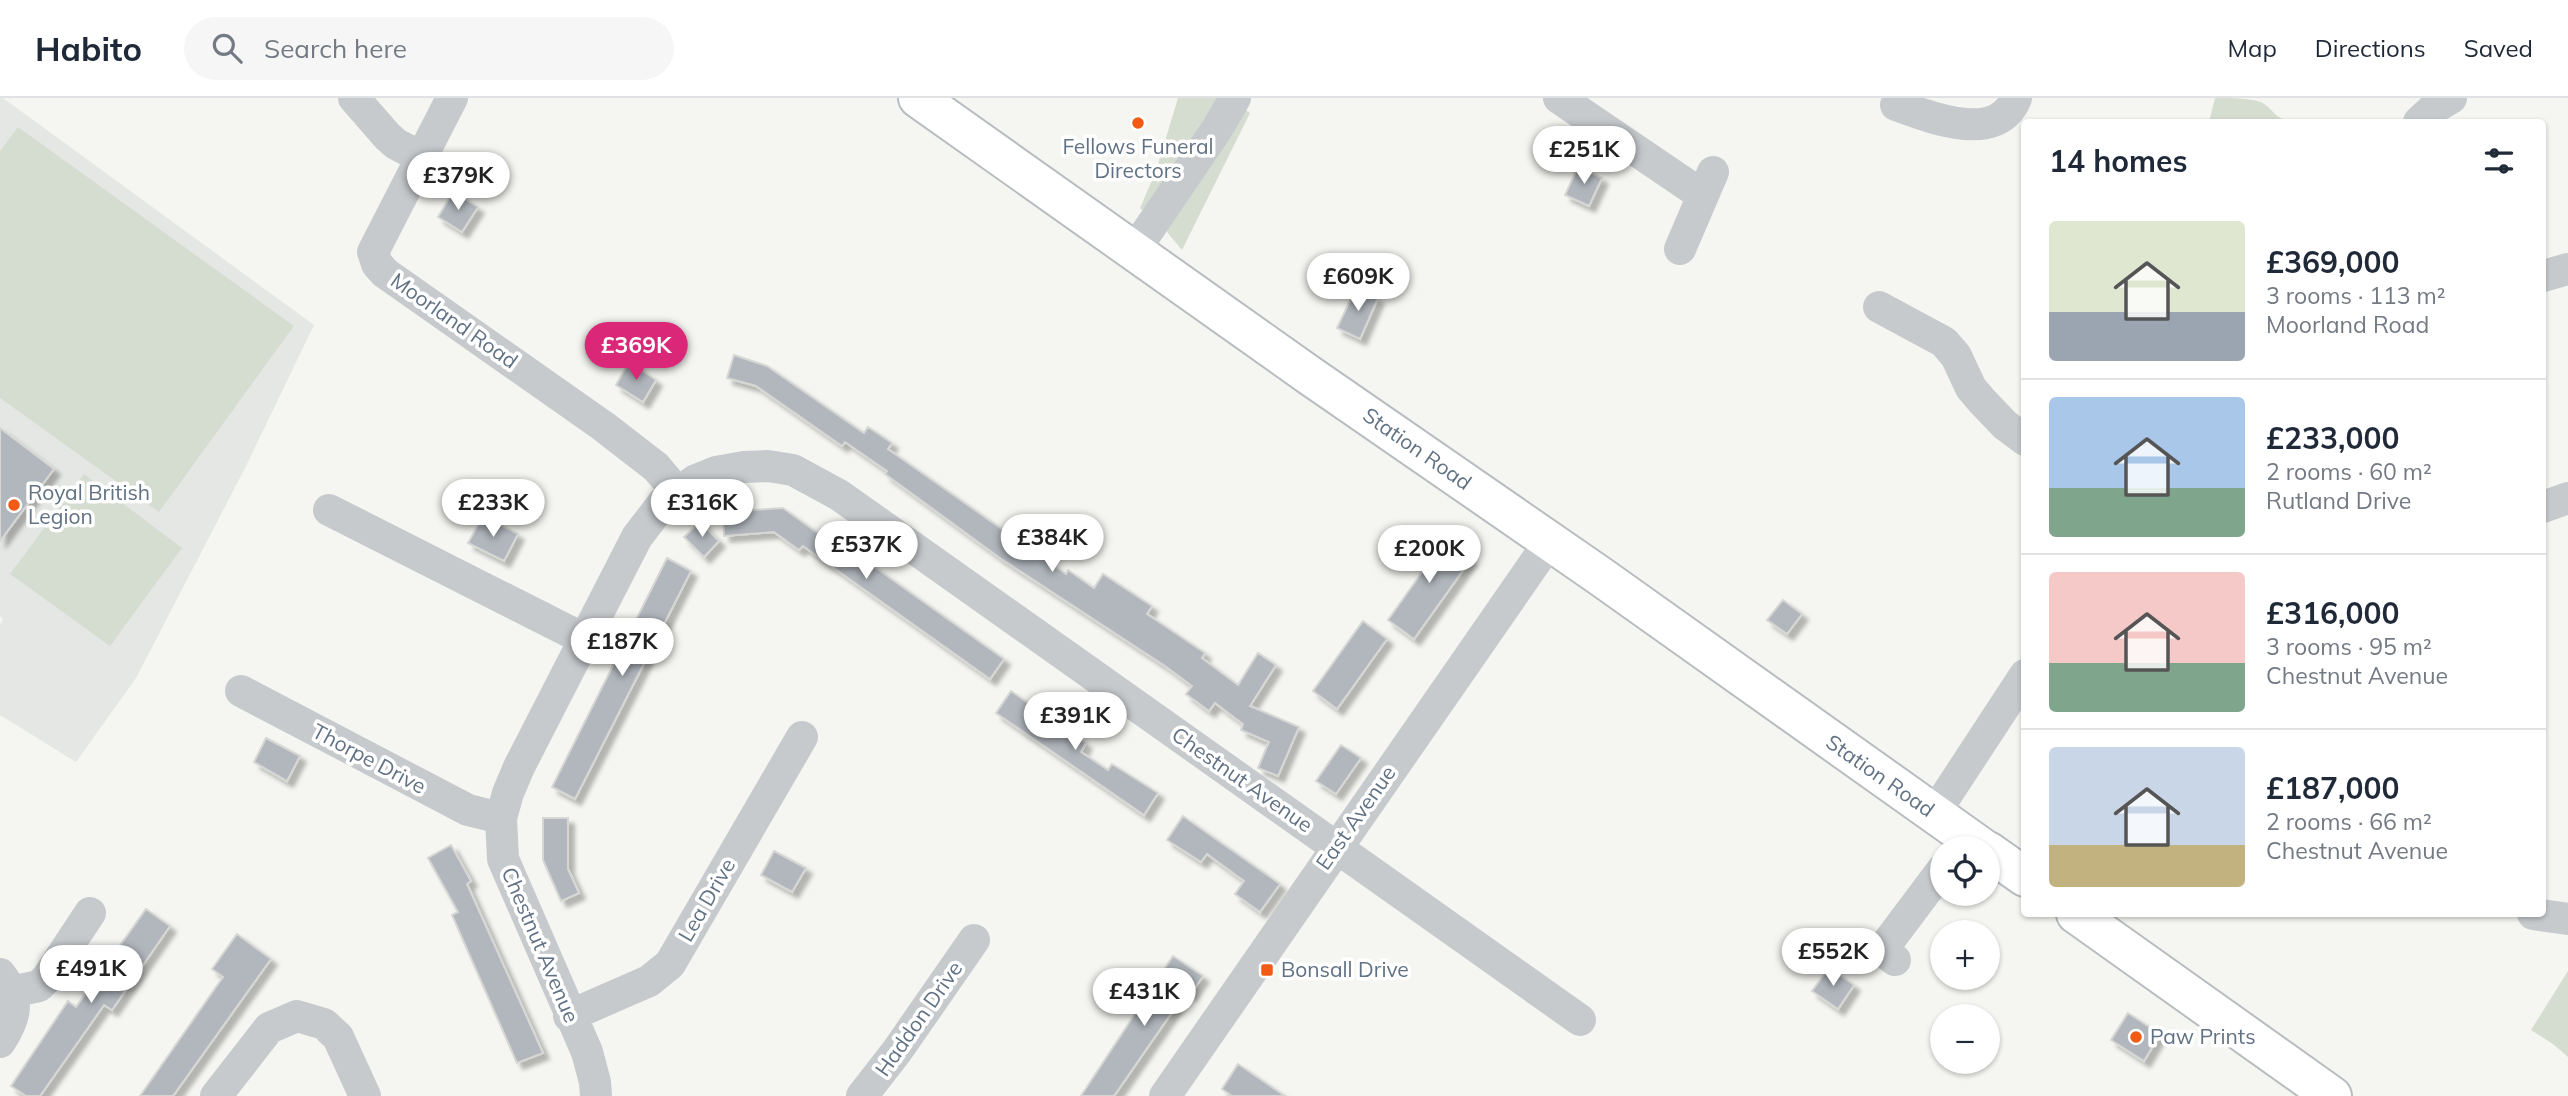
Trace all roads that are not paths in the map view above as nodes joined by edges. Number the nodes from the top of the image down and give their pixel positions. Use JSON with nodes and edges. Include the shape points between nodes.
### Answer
{"nodes":[{"id":1,"x":354,"y":98,"type":"edge"},
{"id":2,"x":452,"y":98,"type":"edge"},
{"id":3,"x":918,"y":98,"type":"edge"},
{"id":4,"x":1235,"y":98,"type":"edge"},
{"id":5,"x":1559,"y":98,"type":"edge"},
{"id":6,"x":2016,"y":98,"type":"edge"},
{"id":7,"x":2451,"y":98,"type":"edge"},
{"id":8,"x":1896,"y":105,"type":"dead end"},
{"id":9,"x":2422,"y":119,"type":"edge"},
{"id":10,"x":421,"y":158,"type":"junction"},
{"id":11,"x":1680,"y":248,"type":"dead end"},
{"id":12,"x":1134,"y":251,"type":"junction"},
{"id":13,"x":2568,"y":269,"type":"edge"},
{"id":14,"x":2546,"y":275,"type":"edge"},
{"id":15,"x":1880,"y":306,"type":"dead end"},
{"id":16,"x":2021,"y":437,"type":"edge"},
{"id":17,"x":677,"y":492,"type":"junction"},
{"id":18,"x":2568,"y":498,"type":"edge"},
{"id":19,"x":2546,"y":506,"type":"edge"},
{"id":20,"x":329,"y":510,"type":"dead end"},
{"id":21,"x":1550,"y":541,"type":"junction"},
{"id":22,"x":584,"y":639,"type":"junction"},
{"id":23,"x":2021,"y":681,"type":"edge"},
{"id":24,"x":241,"y":691,"type":"dead end"},
{"id":25,"x":802,"y":737,"type":"dead end"},
{"id":26,"x":1934,"y":814,"type":"junction"},
{"id":27,"x":501,"y":818,"type":"junction"},
{"id":28,"x":1962,"y":836,"type":"edge"},
{"id":29,"x":1336,"y":846,"type":"junction"},
{"id":30,"x":2000,"y":862,"type":"edge"},
{"id":31,"x":2021,"y":875,"type":"edge"},
{"id":32,"x":1930,"y":886,"type":"edge"},
{"id":33,"x":90,"y":914,"type":"dead end"},
{"id":34,"x":2546,"y":916,"type":"edge"},
{"id":35,"x":2080,"y":917,"type":"edge"},
{"id":36,"x":2568,"y":919,"type":"edge"},
{"id":37,"x":974,"y":940,"type":"dead end"},
{"id":38,"x":1895,"y":960,"type":"dead end"},
{"id":39,"x":6,"y":982,"type":"edge"},
{"id":40,"x":569,"y":1016,"type":"junction"},
{"id":41,"x":1580,"y":1020,"type":"dead end"},
{"id":42,"x":0,"y":1042,"type":"edge"},
{"id":43,"x":216,"y":1096,"type":"edge"},
{"id":44,"x":365,"y":1096,"type":"edge"},
{"id":45,"x":596,"y":1096,"type":"edge"},
{"id":46,"x":862,"y":1096,"type":"edge"},
{"id":47,"x":1165,"y":1096,"type":"edge"},
{"id":48,"x":2332,"y":1096,"type":"edge"}],
"edges":[{"from":1,"to":10,"type":"street","via":[[396,144]]},
{"from":2,"to":10,"type":"street","name":"Moorland Road"},
{"from":3,"to":12,"type":"main road","name":"Station Road"},
{"from":4,"to":12,"type":"street"},
{"from":5,"to":11,"type":"street","via":[[1708,184]]},
{"from":6,"to":8,"type":"street","via":[[2013,107],[1997,120],[1982,124],[1942,122]]},
{"from":7,"to":9,"type":"street"},
{"from":10,"to":17,"type":"street","name":"Moorland Road","via":[[373,252],[377,264],[425,303],[603,426],[656,467]]},
{"from":12,"to":21,"type":"main road","name":"Station Road"},
{"from":13,"to":14,"type":"street"},
{"from":15,"to":16,"type":"street","via":[[1944,342],[1971,388]]},
{"from":17,"to":22,"type":"street","name":"Chestnut Avenue","via":[[637,537]]},
{"from":17,"to":29,"type":"street","name":"Chestnut Avenue","via":[[716,472],[744,467],[793,470],[810,478]]},
{"from":18,"to":19,"type":"street"},
{"from":20,"to":22,"type":"street"},
{"from":21,"to":26,"type":"main road","name":"Station Road"},
{"from":21,"to":29,"type":"street","name":"East Avenue"},
{"from":22,"to":27,"type":"street","name":"Chestnut Avenue","via":[[519,767]]},
{"from":23,"to":26,"type":"street"},
{"from":24,"to":27,"type":"street","name":"Thorpe Drive","via":[[460,806]]},
{"from":25,"to":40,"type":"street","name":"Lea Drive","via":[[670,964],[649,981]]},
{"from":26,"to":28,"type":"main road","name":"Station Road"},
{"from":27,"to":40,"type":"street","name":"Chestnut Avenue","via":[[507,870]]},
{"from":29,"to":41,"type":"street","name":"Chestnut Avenue"},
{"from":29,"to":47,"type":"street","name":"East Avenue"},
{"from":30,"to":31,"type":"main road","name":"Station Road"},
{"from":32,"to":38,"type":"street","via":[[1882,950]]},
{"from":33,"to":39,"type":"street","via":[[39,986]]},
{"from":34,"to":36,"type":"street"},
{"from":35,"to":48,"type":"main road"},
{"from":37,"to":46,"type":"street","name":"Haddon Drive"},
{"from":39,"to":42,"type":"street","via":[[15,1006],[14,1018]]},
{"from":40,"to":45,"type":"street","name":"Chestnut Avenue","via":[[587,1052]]},
{"from":43,"to":44,"type":"street","via":[[269,1028],[297,1016],[324,1024],[338,1037]]}]}
